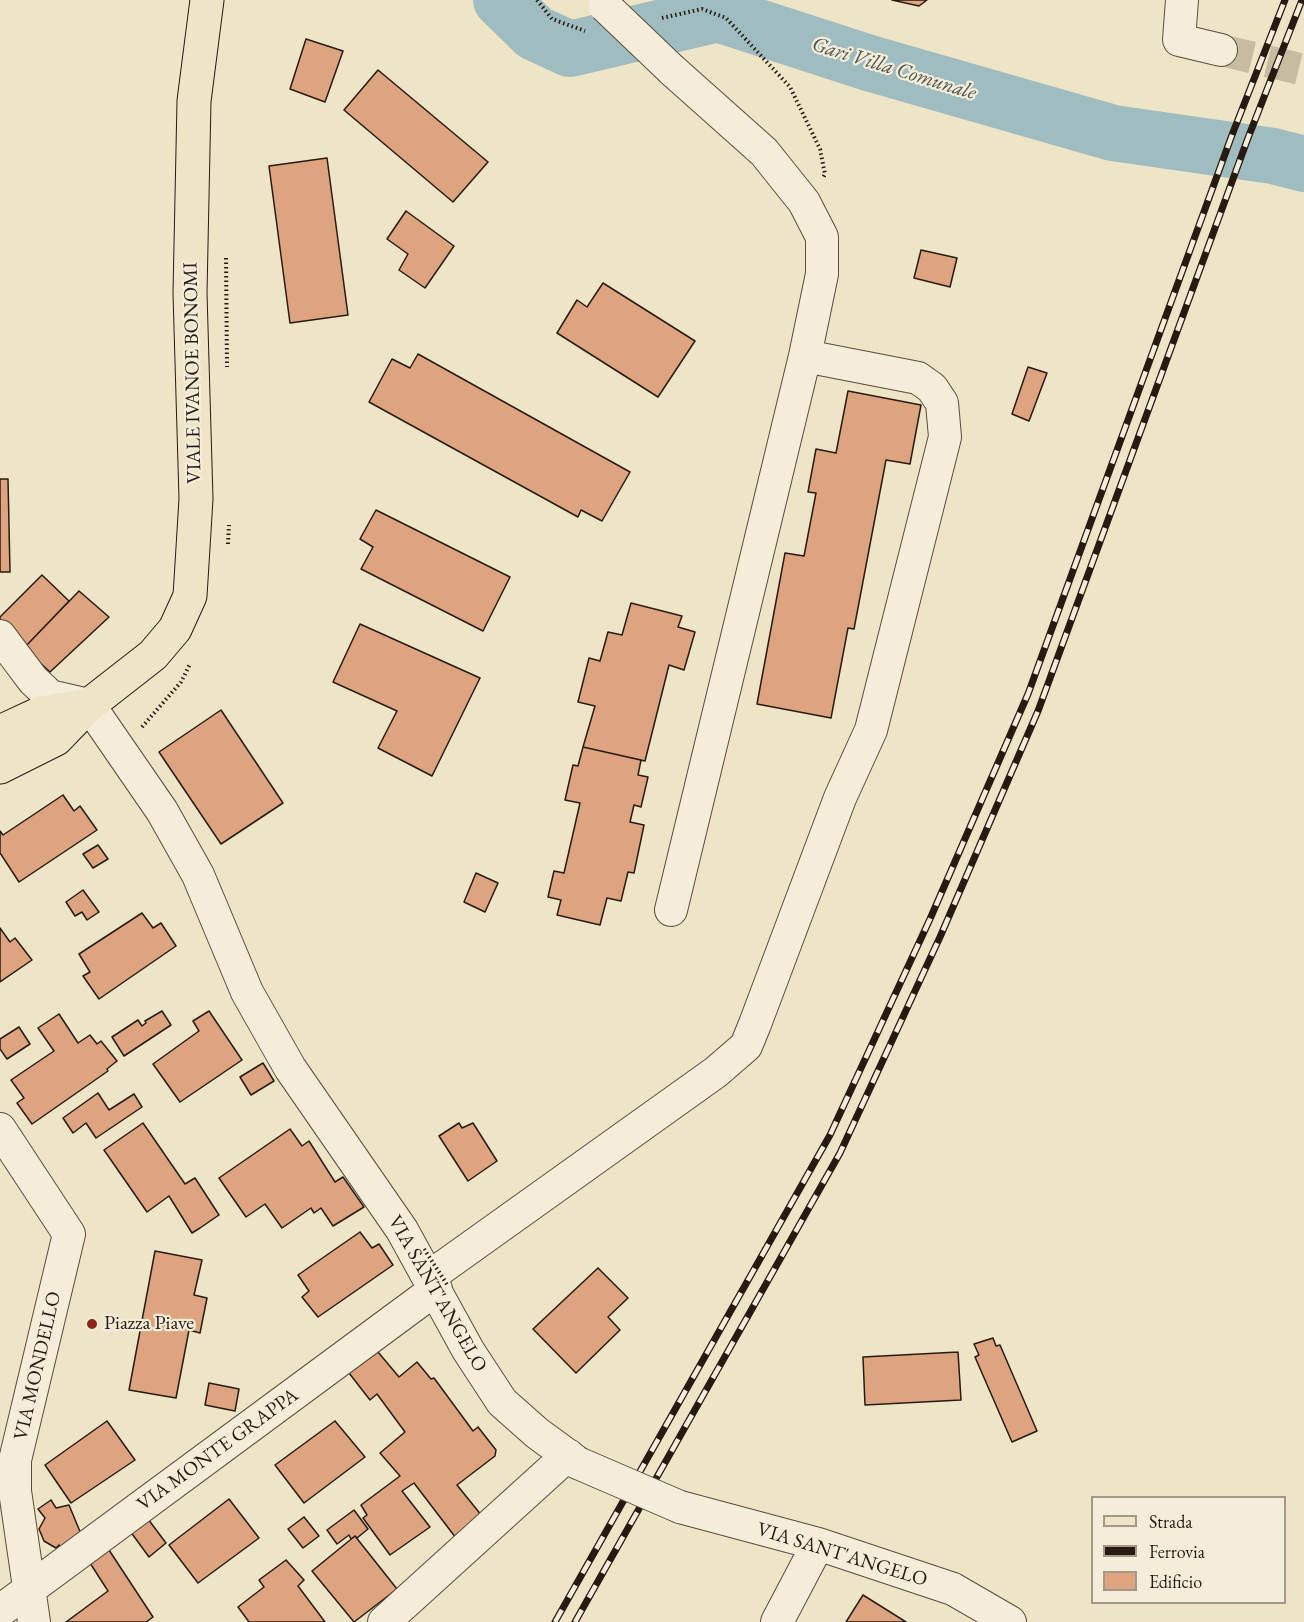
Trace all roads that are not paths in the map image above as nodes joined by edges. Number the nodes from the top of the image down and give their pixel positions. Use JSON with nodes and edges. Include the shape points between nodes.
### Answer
{"nodes":[{"id":1,"x":207,"y":0,"type":"edge"},
{"id":2,"x":1182,"y":0,"type":"edge"},
{"id":3,"x":602,"y":3,"type":"edge"},
{"id":4,"x":1221,"y":50,"type":"tunnel mouth"},
{"id":5,"x":805,"y":356,"type":"junction"},
{"id":6,"x":0,"y":636,"type":"edge"},
{"id":7,"x":90,"y":705,"type":"junction"},
{"id":8,"x":0,"y":732,"type":"edge"},
{"id":9,"x":0,"y":767,"type":"edge"},
{"id":10,"x":670,"y":909,"type":"dead end"},
{"id":11,"x":0,"y":1129,"type":"edge"},
{"id":12,"x":434,"y":1275,"type":"junction"},
{"id":13,"x":573,"y":1459,"type":"junction"},
{"id":14,"x":818,"y":1544,"type":"junction"},
{"id":15,"x":30,"y":1588,"type":"junction"},
{"id":16,"x":0,"y":1611,"type":"edge"},
{"id":17,"x":34,"y":1622,"type":"edge"},
{"id":18,"x":384,"y":1622,"type":"edge"},
{"id":19,"x":777,"y":1622,"type":"edge"},
{"id":20,"x":1010,"y":1622,"type":"edge"}],
"edges":[{"from":1,"to":7,"type":"main road","name":"VIALE IVANOE BONOMI","via":[[194,101],[190,294],[196,499],[190,596],[175,629],[153,655]]},
{"from":2,"to":4,"type":"street","via":[[1179,40]]},
{"from":3,"to":5,"type":"street","bridge":true,"via":[[765,152],[804,202],[822,237],[822,274]]},
{"from":5,"to":10,"type":"street"},
{"from":5,"to":12,"type":"street","name":"VIA MONTE GRAPPA","via":[[918,378],[932,388],[942,403],[945,437],[871,730],[840,798],[755,1024],[746,1046],[716,1071]]},
{"from":6,"to":7,"type":"street","via":[[50,696]]},
{"from":7,"to":8,"type":"main road","name":"VIALE IVANOE BONOMI","via":[[41,713]]},
{"from":7,"to":9,"type":"main road","name":"VIALE IVANOE BONOMI","via":[[56,739]]},
{"from":7,"to":12,"type":"street","name":"VIA SANT'ANGELO","via":[[162,811],[198,875],[247,993],[290,1068]]},
{"from":11,"to":15,"type":"street","name":"VIA MONDELLO","via":[[69,1234],[15,1460],[15,1491]]},
{"from":12,"to":13,"type":"street","name":"VIA SANT'ANGELO","via":[[468,1350],[502,1402]]},
{"from":12,"to":15,"type":"street","name":"VIA MONTE GRAPPA"},
{"from":13,"to":14,"type":"street","name":"VIA SANT'ANGELO","bridge":true,"via":[[680,1507]]},
{"from":13,"to":18,"type":"street"},
{"from":14,"to":19,"type":"street"},
{"from":14,"to":20,"type":"street","name":"VIA SANT'ANGELO","via":[[953,1589]]},
{"from":15,"to":16,"type":"street","name":"VIA MONTE GRAPPA"},
{"from":15,"to":17,"type":"street","name":"VIA MONDELLO"}]}
